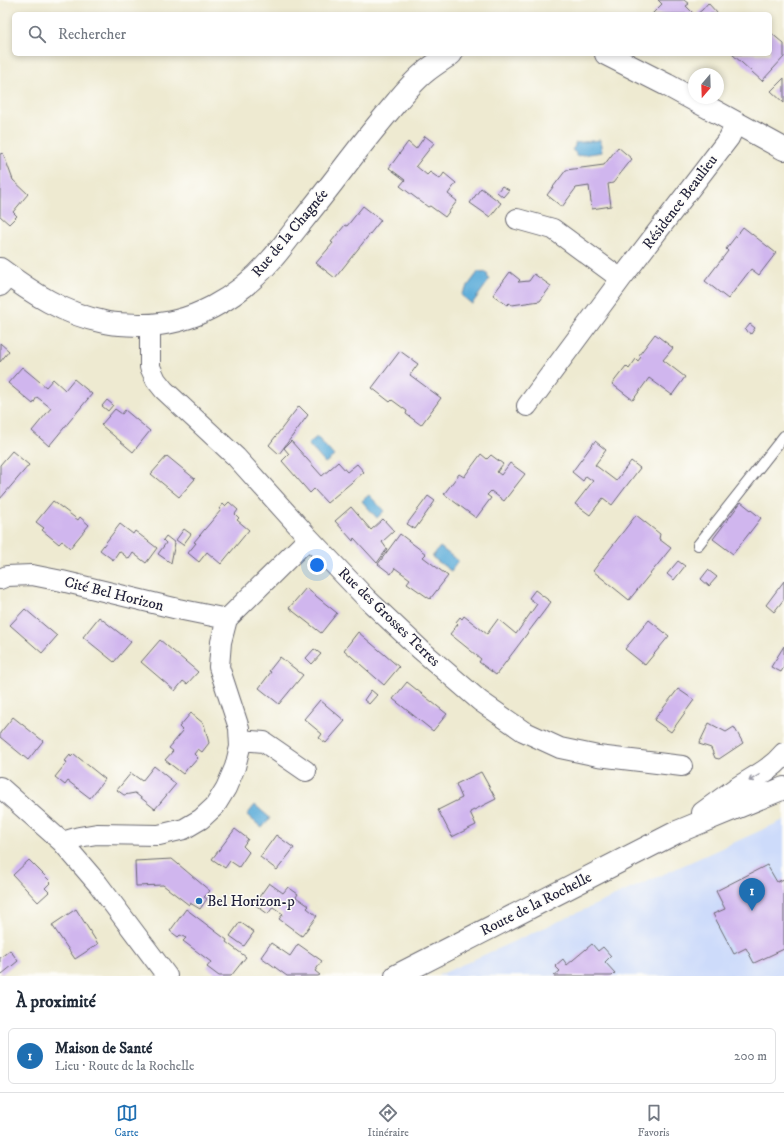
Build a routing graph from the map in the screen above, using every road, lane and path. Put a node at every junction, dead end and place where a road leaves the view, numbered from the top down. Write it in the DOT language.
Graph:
graph roads {
  1 [pos="448,56"];
  2 [pos="610,56"];
  3 [pos="736,123"];
  4 [pos="784,149"];
  5 [pos="517,219"];
  6 [pos="3,277"];
  7 [pos="621,279"];
  8 [pos="150,325"];
  9 [pos="527,406"];
  10 [pos="784,436"];
  11 [pos="309,538"];
  12 [pos="698,545"];
  13 [pos="0,578"];
  14 [pos="227,619"];
  15 [pos="240,740"];
  16 [pos="784,754"];
  17 [pos="682,766"];
  18 [pos="306,771"];
  19 [pos="0,787"];
  20 [pos="784,788"];
  21 [pos="677,832"];
  22 [pos="62,842"];
  23 [pos="167,976"];
  24 [pos="396,976"];
  1 -- 8 [label="street, Rue de la Chagnée"];
  2 -- 3 [label="street"];
  3 -- 4 [label="street"];
  3 -- 7 [label="street, Résidence Beaulieu"];
  5 -- 7 [label="street"];
  6 -- 8 [label="street, Rue de la Chagnée"];
  7 -- 9 [label="street, Résidence Beaulieu"];
  8 -- 11 [label="street, Rue des Grosses Terres"];
  10 -- 12 [label="lane"];
  11 -- 14 [label="street"];
  11 -- 17 [label="street, Rue des Grosses Terres"];
  13 -- 14 [label="street, Cité Bel Horizon"];
  14 -- 15 [label="street"];
  15 -- 18 [label="street"];
  15 -- 22 [label="street"];
  16 -- 21 [label="street, Route de la Rochelle, one-way"];
  19 -- 22 [label="street"];
  20 -- 21 [label="street, Route de la Rochelle"];
  21 -- 24 [label="street, Route de la Rochelle"];
  22 -- 23 [label="street"];
}
